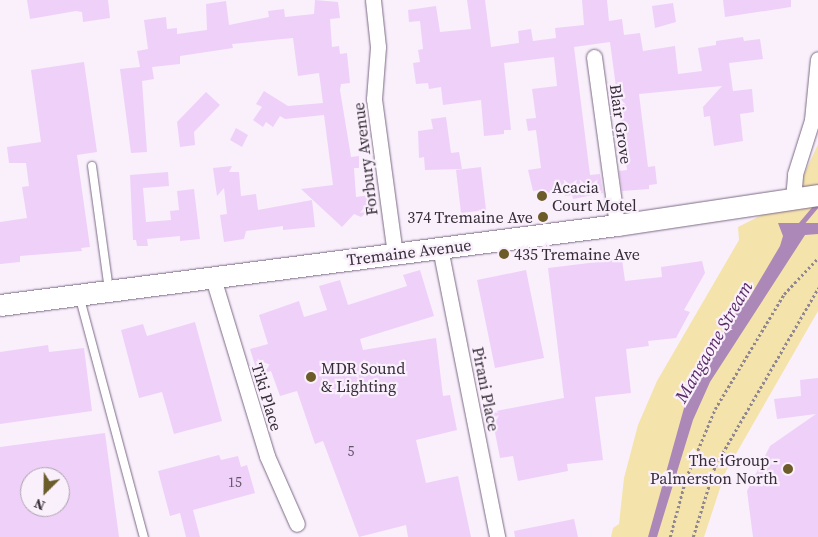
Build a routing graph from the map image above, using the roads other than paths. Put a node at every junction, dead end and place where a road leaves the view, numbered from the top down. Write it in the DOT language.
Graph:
graph roads {
  1 [pos="373,0"];
  2 [pos="594,57"];
  3 [pos="818,58"];
  4 [pos="92,166"];
  5 [pos="818,195"];
  6 [pos="793,199"];
  7 [pos="617,225"];
  8 [pos="440,248"];
  9 [pos="395,254"];
  10 [pos="213,278"];
  11 [pos="109,291"];
  12 [pos="79,295"];
  13 [pos="0,305"];
  14 [pos="297,524"];
  15 [pos="144,537"];
  16 [pos="497,537"];
  1 -- 9 [label="street, Forbury Avenue"];
  2 -- 7 [label="street, Blair Grove"];
  3 -- 6 [label="street"];
  4 -- 11 [label="lane"];
  5 -- 6 [label="main road, Tremaine Avenue"];
  6 -- 7 [label="main road, Tremaine Avenue"];
  7 -- 8 [label="main road, Tremaine Avenue"];
  8 -- 9 [label="main road, Tremaine Avenue"];
  8 -- 16 [label="street, Pirani Place"];
  9 -- 10 [label="main road, Tremaine Avenue"];
  10 -- 11 [label="main road, Tremaine Avenue"];
  10 -- 14 [label="street, Tiki Place"];
  11 -- 12 [label="main road, Tremaine Avenue"];
  12 -- 13 [label="main road, Tremaine Avenue"];
  12 -- 15 [label="lane"];
}
